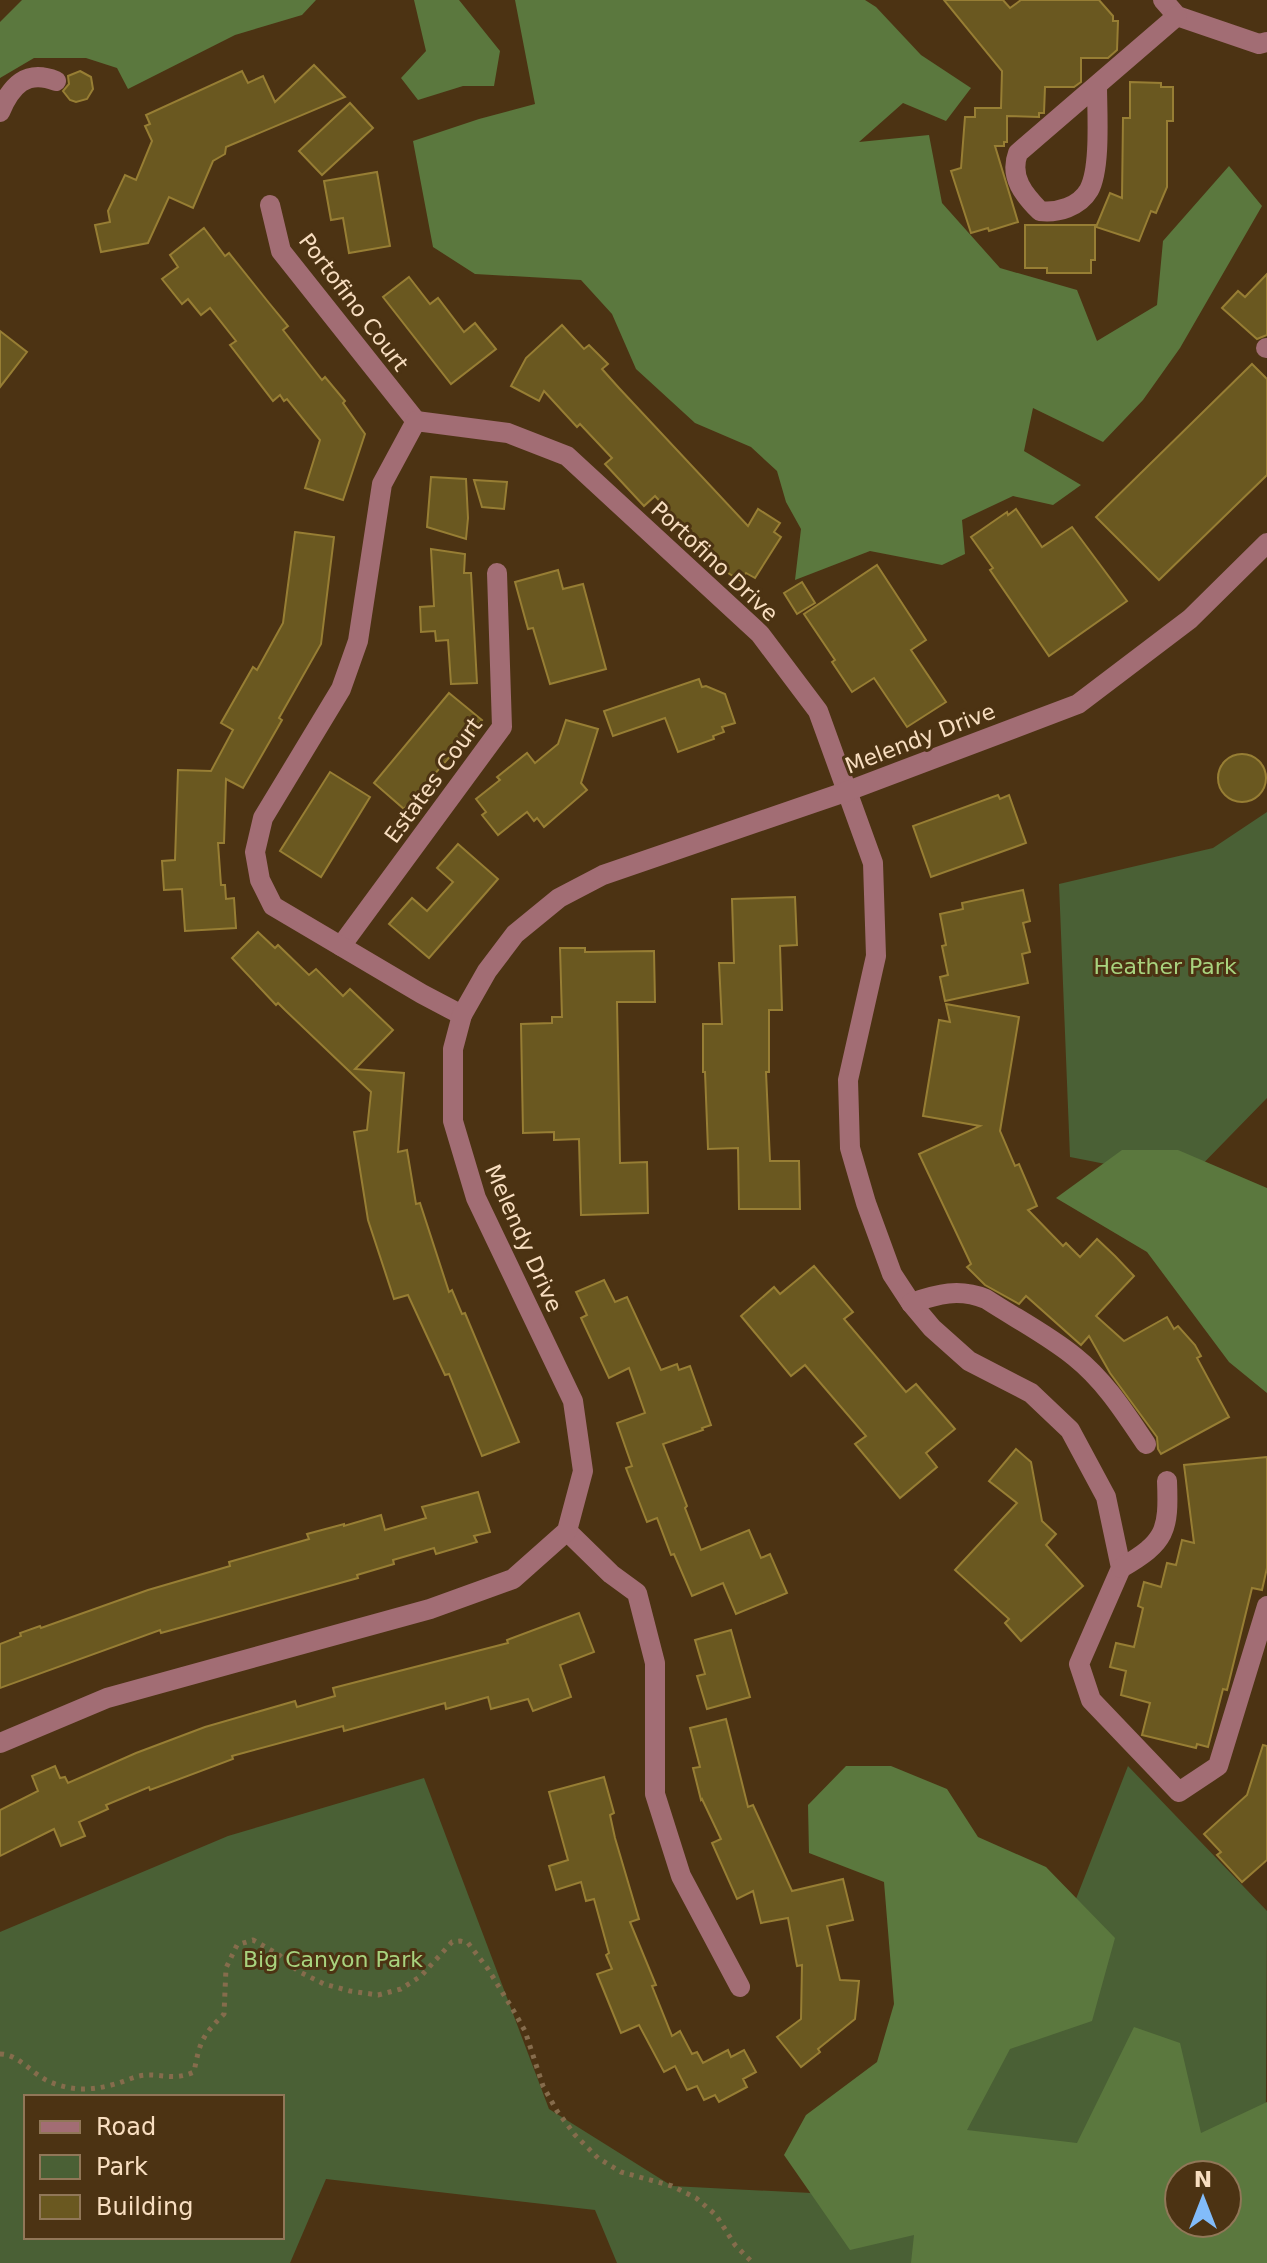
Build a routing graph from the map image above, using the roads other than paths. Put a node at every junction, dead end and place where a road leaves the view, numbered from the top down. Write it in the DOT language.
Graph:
graph roads {
  1 [pos="1163,0"];
  2 [pos="1177,16"];
  3 [pos="1267,42"];
  4 [pos="56,81"];
  5 [pos="1097,85"];
  6 [pos="0,112"];
  7 [pos="270,205"];
  8 [pos="416,421"];
  9 [pos="1267,543"];
  10 [pos="497,573"];
  11 [pos="848,791"];
  12 [pos="341,946"];
  13 [pos="462,1015"];
  14 [pos="911,1303"];
  15 [pos="1146,1444"];
  16 [pos="1167,1481"];
  17 [pos="567,1531"];
  18 [pos="1121,1568"];
  19 [pos="1267,1606"];
  20 [pos="0,1743"];
  21 [pos="740,1987"];
  1 -- 2 [label="street"];
  2 -- 3 [label="street"];
  2 -- 5 [label="street"];
  4 -- 6 [label="street"];
  5 -- 5 [label="street"];
  7 -- 8 [label="street, Portofino Court"];
  8 -- 11 [label="street, Portofino Drive"];
  8 -- 12 [label="street"];
  9 -- 11 [label="street, Melendy Drive"];
  10 -- 12 [label="street, Estates Court"];
  11 -- 13 [label="street, Melendy Drive"];
  11 -- 14 [label="street, Portofino Drive"];
  12 -- 13 [label="street"];
  13 -- 17 [label="street, Melendy Drive"];
  14 -- 15 [label="street"];
  14 -- 18 [label="street, Portofino Drive"];
  16 -- 18 [label="street"];
  17 -- 20 [label="street"];
  17 -- 21 [label="street"];
  18 -- 19 [label="street"];
}
